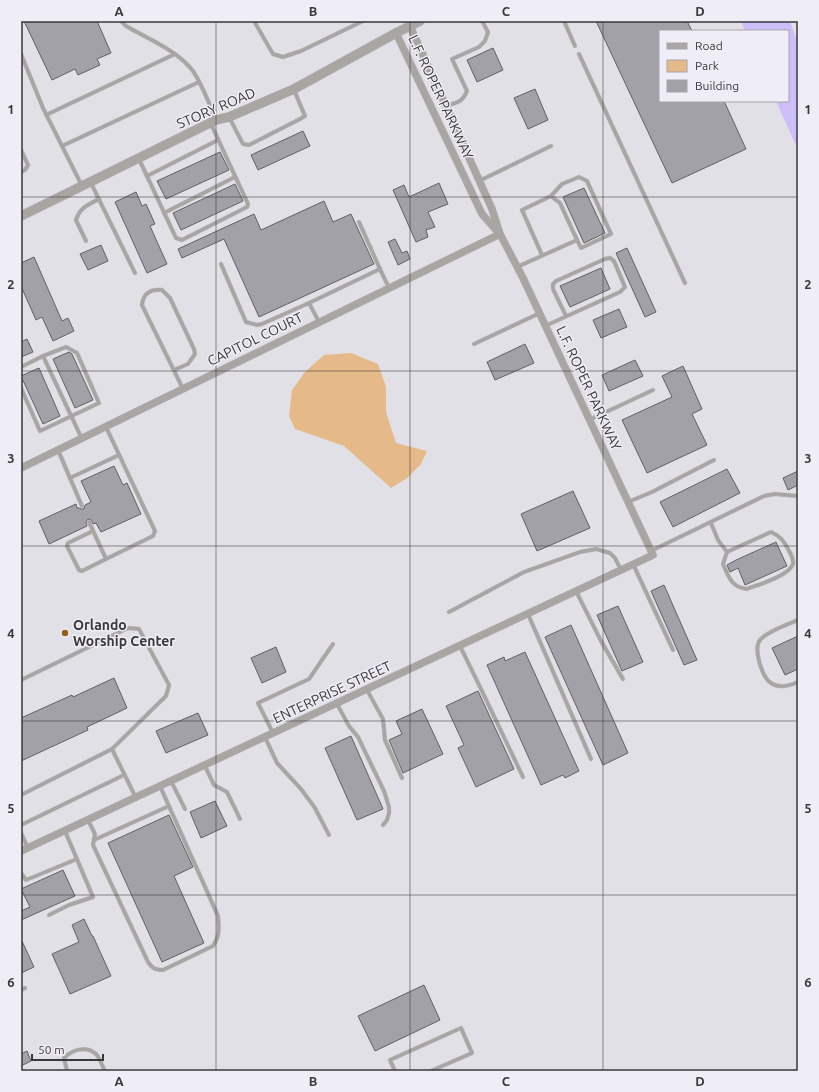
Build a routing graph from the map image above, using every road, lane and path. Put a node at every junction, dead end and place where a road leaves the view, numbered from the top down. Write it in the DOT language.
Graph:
graph roads {
  1 [pos="121,21"];
  2 [pos="254,21"];
  3 [pos="363,21"];
  4 [pos="420,21"];
  5 [pos="482,21"];
  6 [pos="564,21"];
  7 [pos="410,26"];
  8 [pos="396,33"];
  9 [pos="575,46"];
  10 [pos="21,54"];
  11 [pos="175,54"];
  12 [pos="579,54"];
  13 [pos="199,82"];
  14 [pos="294,89"];
  15 [pos="446,106"];
  16 [pos="46,115"];
  17 [pos="229,118"];
  18 [pos="213,122"];
  19 [pos="218,140"];
  20 [pos="62,146"];
  21 [pos="551,146"];
  22 [pos="21,150"];
  23 [pos="23,158"];
  24 [pos="139,158"];
  25 [pos="21,172"];
  26 [pos="147,176"];
  27 [pos="235,177"];
  28 [pos="479,181"];
  29 [pos="91,182"];
  30 [pos="82,186"];
  31 [pos="551,196"];
  32 [pos="99,199"];
  33 [pos="164,212"];
  34 [pos="21,216"];
  35 [pos="359,222"];
  36 [pos="500,234"];
  37 [pos="577,240"];
  38 [pos="86,241"];
  39 [pos="542,255"];
  40 [pos="221,264"];
  41 [pos="517,267"];
  42 [pos="380,269"];
  43 [pos="135,273"];
  44 [pos="685,283"];
  45 [pos="389,288"];
  46 [pos="309,303"];
  47 [pos="540,313"];
  48 [pos="566,316"];
  49 [pos="319,322"];
  50 [pos="545,326"];
  51 [pos="474,344"];
  52 [pos="43,356"];
  53 [pos="21,367"];
  54 [pos="174,370"];
  55 [pos="21,388"];
  56 [pos="183,389"];
  57 [pos="653,390"];
  58 [pos="72,416"];
  59 [pos="589,420"];
  60 [pos="106,427"];
  61 [pos="82,438"];
  62 [pos="58,450"];
  63 [pos="119,455"];
  64 [pos="714,460"];
  65 [pos="21,468"];
  66 [pos="70,478"];
  67 [pos="798,496"];
  68 [pos="628,502"];
  69 [pos="82,506"];
  70 [pos="89,522"];
  71 [pos="710,523"];
  72 [pos="93,531"];
  73 [pos="727,552"];
  74 [pos="652,553"];
  75 [pos="106,559"];
  76 [pos="633,564"];
  77 [pos="621,570"];
  78 [pos="576,591"];
  79 [pos="449,612"];
  80 [pos="528,614"];
  81 [pos="798,620"];
  82 [pos="333,644"];
  83 [pos="460,646"];
  84 [pos="673,650"];
  85 [pos="21,680"];
  86 [pos="623,680"];
  87 [pos="798,682"];
  88 [pos="367,690"];
  89 [pos="337,704"];
  90 [pos="273,734"];
  91 [pos="265,737"];
  92 [pos="112,749"];
  93 [pos="591,758"];
  94 [pos="205,766"];
  95 [pos="124,775"];
  96 [pos="523,777"];
  97 [pos="402,778"];
  98 [pos="171,781"];
  99 [pos="160,786"];
  100 [pos="21,795"];
  101 [pos="136,798"];
  102 [pos="169,806"];
  103 [pos="185,809"];
  104 [pos="240,819"];
  105 [pos="88,820"];
  106 [pos="21,825"];
  107 [pos="383,825"];
  108 [pos="65,831"];
  109 [pos="21,833"];
  110 [pos="329,835"];
  111 [pos="94,840"];
  112 [pos="28,848"];
  113 [pos="21,851"];
  114 [pos="77,859"];
  115 [pos="21,873"];
  116 [pos="49,915"];
  117 [pos="25,988"];
  118 [pos="21,990"];
  119 [pos="67,1071"];
  120 [pos="105,1071"];
  121 [pos="395,1071"];
  122 [pos="431,1071"];
  1 -- 11 [label="lane"];
  2 -- 3 [label="lane"];
  4 -- 7 [label="street, STORY ROAD"];
  5 -- 15 [label="lane"];
  6 -- 9 [label="lane"];
  7 -- 8 [label="street, STORY ROAD"];
  7 -- 15 [label="street, L.F. ROPER PARKWAY"];
  8 -- 14 [label="street, STORY ROAD"];
  8 -- 36 [label="street, L.F. ROPER PARKWAY"];
  10 -- 16 [label="lane"];
  11 -- 13 [label="lane"];
  11 -- 16 [label="lane"];
  12 -- 44 [label="lane"];
  13 -- 18 [label="lane"];
  13 -- 20 [label="lane"];
  14 -- 17 [label="street, STORY ROAD"];
  14 -- 17 [label="lane"];
  15 -- 28 [label="street, L.F. ROPER PARKWAY"];
  16 -- 20 [label="lane"];
  17 -- 18 [label="street, STORY ROAD"];
  18 -- 19 [label="lane"];
  18 -- 24 [label="street, STORY ROAD"];
  19 -- 26 [label="lane"];
  19 -- 27 [label="lane"];
  20 -- 30 [label="lane"];
  21 -- 28 [label="lane"];
  22 -- 23 [label="lane"];
  23 -- 25 [label="lane"];
  24 -- 26 [label="lane"];
  24 -- 29 [label="street, STORY ROAD"];
  26 -- 33 [label="lane"];
  27 -- 33 [label="lane"];
  27 -- 33 [label="lane"];
  28 -- 36 [label="street, L.F. ROPER PARKWAY"];
  29 -- 30 [label="street, STORY ROAD"];
  29 -- 32 [label="lane"];
  30 -- 34 [label="street, STORY ROAD"];
  31 -- 37 [label="lane"];
  31 -- 37 [label="lane"];
  31 -- 39 [label="lane"];
  32 -- 38 [label="lane"];
  32 -- 43 [label="lane"];
  35 -- 42 [label="lane"];
  36 -- 41 [label="street, L.F. ROPER PARKWAY"];
  36 -- 45 [label="street, CAPITOL COURT"];
  37 -- 39 [label="lane"];
  39 -- 41 [label="lane"];
  40 -- 46 [label="lane"];
  41 -- 47 [label="street, L.F. ROPER PARKWAY"];
  42 -- 45 [label="lane"];
  42 -- 46 [label="lane"];
  45 -- 49 [label="street, CAPITOL COURT"];
  46 -- 49 [label="lane"];
  47 -- 50 [label="street, L.F. ROPER PARKWAY"];
  47 -- 51 [label="lane"];
  48 -- 48 [label="lane"];
  48 -- 50 [label="lane"];
  49 -- 56 [label="street, CAPITOL COURT"];
  50 -- 59 [label="street, L.F. ROPER PARKWAY"];
  52 -- 53 [label="lane"];
  52 -- 58 [label="lane"];
  52 -- 58 [label="lane"];
  54 -- 54 [label="lane"];
  54 -- 56 [label="lane"];
  55 -- 58 [label="lane"];
  56 -- 60 [label="street, CAPITOL COURT"];
  57 -- 59 [label="lane"];
  58 -- 61 [label="lane"];
  59 -- 68 [label="street, L.F. ROPER PARKWAY"];
  60 -- 61 [label="street, CAPITOL COURT"];
  60 -- 63 [label="lane"];
  61 -- 62 [label="street, CAPITOL COURT"];
  62 -- 65 [label="street, CAPITOL COURT"];
  62 -- 66 [label="lane"];
  63 -- 66 [label="lane"];
  63 -- 75 [label="lane"];
  64 -- 68 [label="lane"];
  66 -- 69 [label="lane"];
  67 -- 71 [label="lane"];
  68 -- 74 [label="street, L.F. ROPER PARKWAY"];
  70 -- 72 [label="lane"];
  71 -- 73 [label="lane"];
  71 -- 74 [label="lane"];
  72 -- 75 [label="lane"];
  72 -- 75 [label="lane"];
  73 -- 73 [label="lane"];
  74 -- 76 [label="street, ENTERPRISE STREET"];
  76 -- 77 [label="street, ENTERPRISE STREET"];
  76 -- 84 [label="lane"];
  77 -- 78 [label="street, ENTERPRISE STREET"];
  77 -- 79 [label="lane"];
  78 -- 80 [label="street, ENTERPRISE STREET"];
  78 -- 86 [label="lane"];
  80 -- 83 [label="street, ENTERPRISE STREET"];
  80 -- 93 [label="lane"];
  81 -- 87 [label="lane"];
  82 -- 90 [label="lane"];
  83 -- 88 [label="street, ENTERPRISE STREET"];
  83 -- 96 [label="lane"];
  85 -- 92 [label="lane"];
  88 -- 89 [label="street, ENTERPRISE STREET"];
  88 -- 97 [label="lane"];
  89 -- 90 [label="street, ENTERPRISE STREET"];
  89 -- 107 [label="lane"];
  90 -- 91 [label="street, ENTERPRISE STREET"];
  91 -- 94 [label="street, ENTERPRISE STREET"];
  91 -- 110 [label="lane"];
  92 -- 95 [label="lane"];
  92 -- 100 [label="lane"];
  94 -- 98 [label="street, ENTERPRISE STREET"];
  94 -- 104 [label="lane"];
  95 -- 101 [label="lane"];
  95 -- 106 [label="lane"];
  98 -- 99 [label="street, ENTERPRISE STREET"];
  98 -- 103 [label="lane"];
  99 -- 101 [label="street, ENTERPRISE STREET"];
  99 -- 102 [label="lane"];
  101 -- 105 [label="street, ENTERPRISE STREET"];
  102 -- 111 [label="lane"];
  102 -- 111 [label="lane"];
  105 -- 108 [label="street, ENTERPRISE STREET"];
  105 -- 111 [label="lane"];
  108 -- 112 [label="street, ENTERPRISE STREET"];
  108 -- 114 [label="lane"];
  109 -- 112 [label="lane"];
  112 -- 113 [label="street, ENTERPRISE STREET"];
  114 -- 115 [label="lane"];
  114 -- 116 [label="lane"];
  117 -- 118 [label="lane"];
  119 -- 120 [label="lane"];
  121 -- 122 [label="lane"];
}
